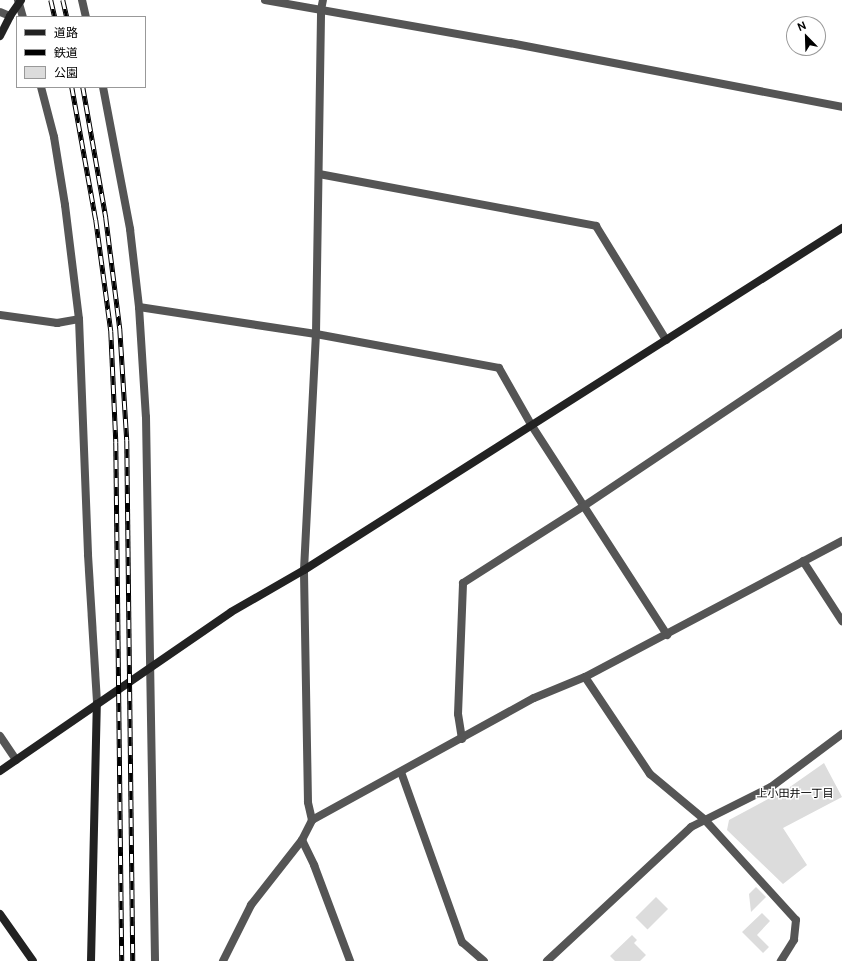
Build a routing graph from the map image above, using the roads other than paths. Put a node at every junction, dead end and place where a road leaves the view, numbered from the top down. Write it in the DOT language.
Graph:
graph roads {
  1 [pos="82,0"];
  2 [pos="265,0"];
  3 [pos="323,0"];
  4 [pos="20,1"];
  5 [pos="321,10"];
  6 [pos="0,12"];
  7 [pos="10,16"];
  8 [pos="23,16"];
  9 [pos="86,16"];
  10 [pos="0,36"];
  11 [pos="41,88"];
  12 [pos="103,88"];
  13 [pos="842,107"];
  14 [pos="319,174"];
  15 [pos="842,228"];
  16 [pos="139,306"];
  17 [pos="0,316"];
  18 [pos="79,319"];
  19 [pos="842,333"];
  20 [pos="316,334"];
  21 [pos="666,340"];
  22 [pos="532,426"];
  23 [pos="584,506"];
  24 [pos="842,541"];
  25 [pos="803,561"];
  26 [pos="304,570"];
  27 [pos="842,621"];
  28 [pos="667,634"];
  29 [pos="151,665"];
  30 [pos="585,677"];
  31 [pos="97,704"];
  32 [pos="842,734"];
  33 [pos="0,736"];
  34 [pos="462,739"];
  35 [pos="16,760"];
  36 [pos="0,771"];
  37 [pos="401,772"];
  38 [pos="312,820"];
  39 [pos="705,820"];
  40 [pos="302,840"];
  41 [pos="0,914"];
  42 [pos="33,961"];
  43 [pos="91,961"];
  44 [pos="154,961"];
  45 [pos="223,961"];
  46 [pos="350,961"];
  47 [pos="484,961"];
  48 [pos="547,961"];
  49 [pos="781,961"];
  1 -- 9 [label="street"];
  2 -- 5 [label="street"];
  3 -- 5 [label="street"];
  4 -- 7 [label="street"];
  4 -- 8 [label="street"];
  5 -- 13 [label="street"];
  5 -- 14 [label="street"];
  6 -- 7 [label="street"];
  7 -- 10 [label="street"];
  11 -- 18 [label="street"];
  12 -- 16 [label="street"];
  14 -- 20 [label="street"];
  14 -- 21 [label="street"];
  15 -- 21 [label="street"];
  16 -- 20 [label="street"];
  16 -- 29 [label="street"];
  17 -- 18 [label="street"];
  18 -- 31 [label="street"];
  19 -- 23 [label="street"];
  20 -- 22 [label="street"];
  20 -- 26 [label="street"];
  21 -- 22 [label="street"];
  22 -- 23 [label="street"];
  22 -- 26 [label="street"];
  23 -- 28 [label="street"];
  23 -- 34 [label="street"];
  24 -- 25 [label="street"];
  25 -- 27 [label="street"];
  25 -- 28 [label="street"];
  26 -- 29 [label="street"];
  26 -- 38 [label="street"];
  28 -- 30 [label="street"];
  29 -- 31 [label="street"];
  29 -- 44 [label="street"];
  30 -- 34 [label="street"];
  30 -- 39 [label="street"];
  31 -- 35 [label="street"];
  31 -- 43 [label="street"];
  32 -- 39 [label="street"];
  33 -- 35 [label="street"];
  34 -- 37 [label="street"];
  35 -- 36 [label="street"];
  37 -- 38 [label="street"];
  37 -- 47 [label="street"];
  38 -- 40 [label="street"];
  39 -- 48 [label="street"];
  39 -- 49 [label="street"];
  40 -- 45 [label="street"];
  40 -- 46 [label="street"];
  41 -- 42 [label="street"];
}
